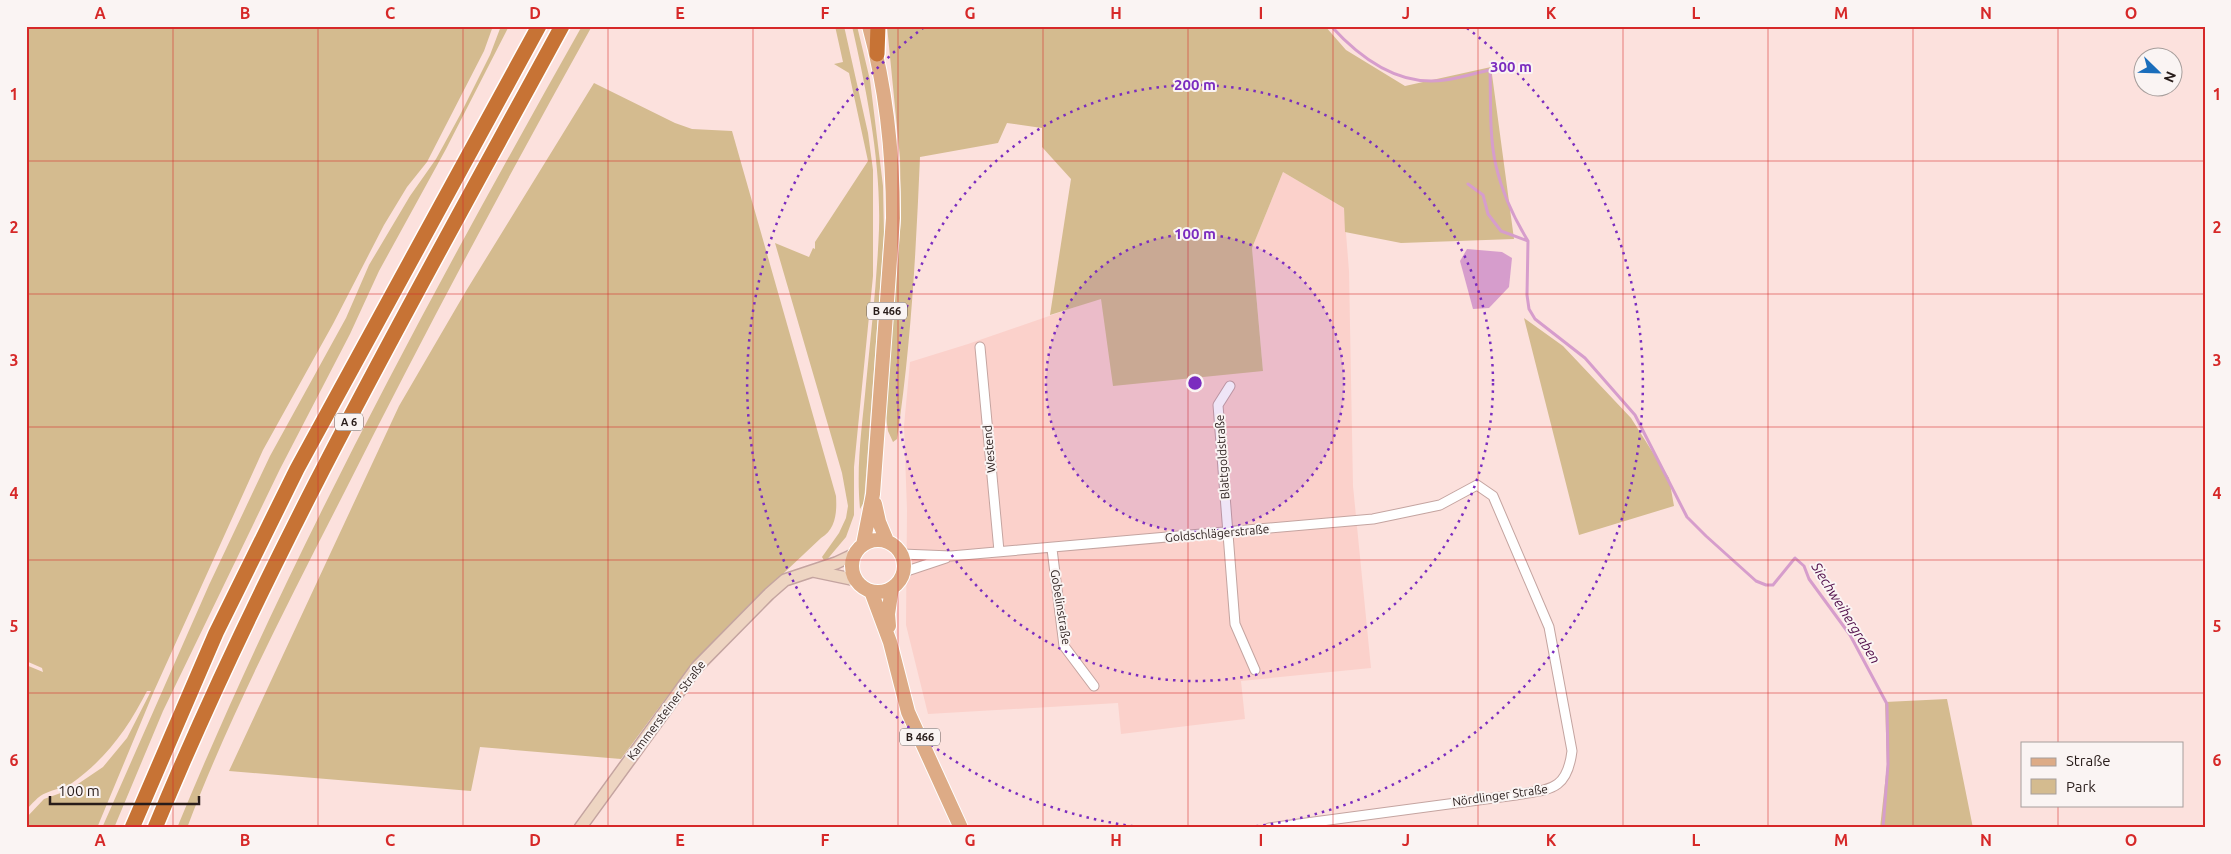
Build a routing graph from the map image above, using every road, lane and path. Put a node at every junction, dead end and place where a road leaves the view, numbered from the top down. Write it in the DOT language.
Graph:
graph roads {
  1 [pos="529,26"];
  2 [pos="539,26"];
  3 [pos="562,26"];
  4 [pos="869,26"];
  5 [pos="878,26"];
  6 [pos="877,54"];
  7 [pos="521,60"];
  8 [pos="980,347"];
  9 [pos="1230,386"];
  10 [pos="1476,485"];
  11 [pos="873,494"];
  12 [pos="1227,531"];
  13 [pos="887,541"];
  14 [pos="859,549"];
  15 [pos="1052,549"];
  16 [pos="999,551"];
  17 [pos="902,554"];
  18 [pos="951,556"];
  19 [pos="812,571"];
  20 [pos="904,572"];
  21 [pos="856,580"];
  22 [pos="892,588"];
  23 [pos="871,591"];
  24 [pos="890,642"];
  25 [pos="1255,670"];
  26 [pos="1094,686"];
  27 [pos="132,828"];
  28 [pos="155,828"];
  29 [pos="580,828"];
  30 [pos="961,828"];
  31 [pos="1269,828"];
  1 -- 7 [label="highway"];
  2 -- 7 [label="highway, A 6"];
  3 -- 28 [label="highway, A 6"];
  4 -- 6 [label="main road, B 466"];
  5 -- 6 [label="highway"];
  6 -- 11 [label="main road, B 466"];
  7 -- 27 [label="highway, A 6"];
  8 -- 16 [label="street, Westend"];
  9 -- 12 [label="street, Blattgoldstraße"];
  10 -- 12 [label="street, Goldschlägerstraße"];
  10 -- 31 [label="street, Nördlinger Straße"];
  11 -- 13 [label="main road, B 466"];
  11 -- 14 [label="main road, B 466"];
  12 -- 15 [label="street, Goldschlägerstraße"];
  12 -- 25 [label="street, Blattgoldstraße"];
  13 -- 14 [label="main road"];
  13 -- 17 [label="main road"];
  14 -- 19 [label="street, Kammersteiner Straße"];
  14 -- 21 [label="main road"];
  15 -- 16 [label="street, Goldschlägerstraße"];
  15 -- 26 [label="street, Gobelinstraße"];
  16 -- 18 [label="street, Goldschlägerstraße"];
  17 -- 18 [label="street, Goldschlägerstraße"];
  17 -- 20 [label="main road"];
  18 -- 20 [label="street, Goldschlägerstraße"];
  19 -- 21 [label="street, Kammersteiner Straße"];
  19 -- 29 [label="street, Kammersteiner Straße"];
  20 -- 22 [label="main road"];
  21 -- 23 [label="main road"];
  22 -- 23 [label="main road"];
  22 -- 24 [label="main road, B 466"];
  23 -- 24 [label="main road, B 466"];
  24 -- 30 [label="main road, B 466"];
}
